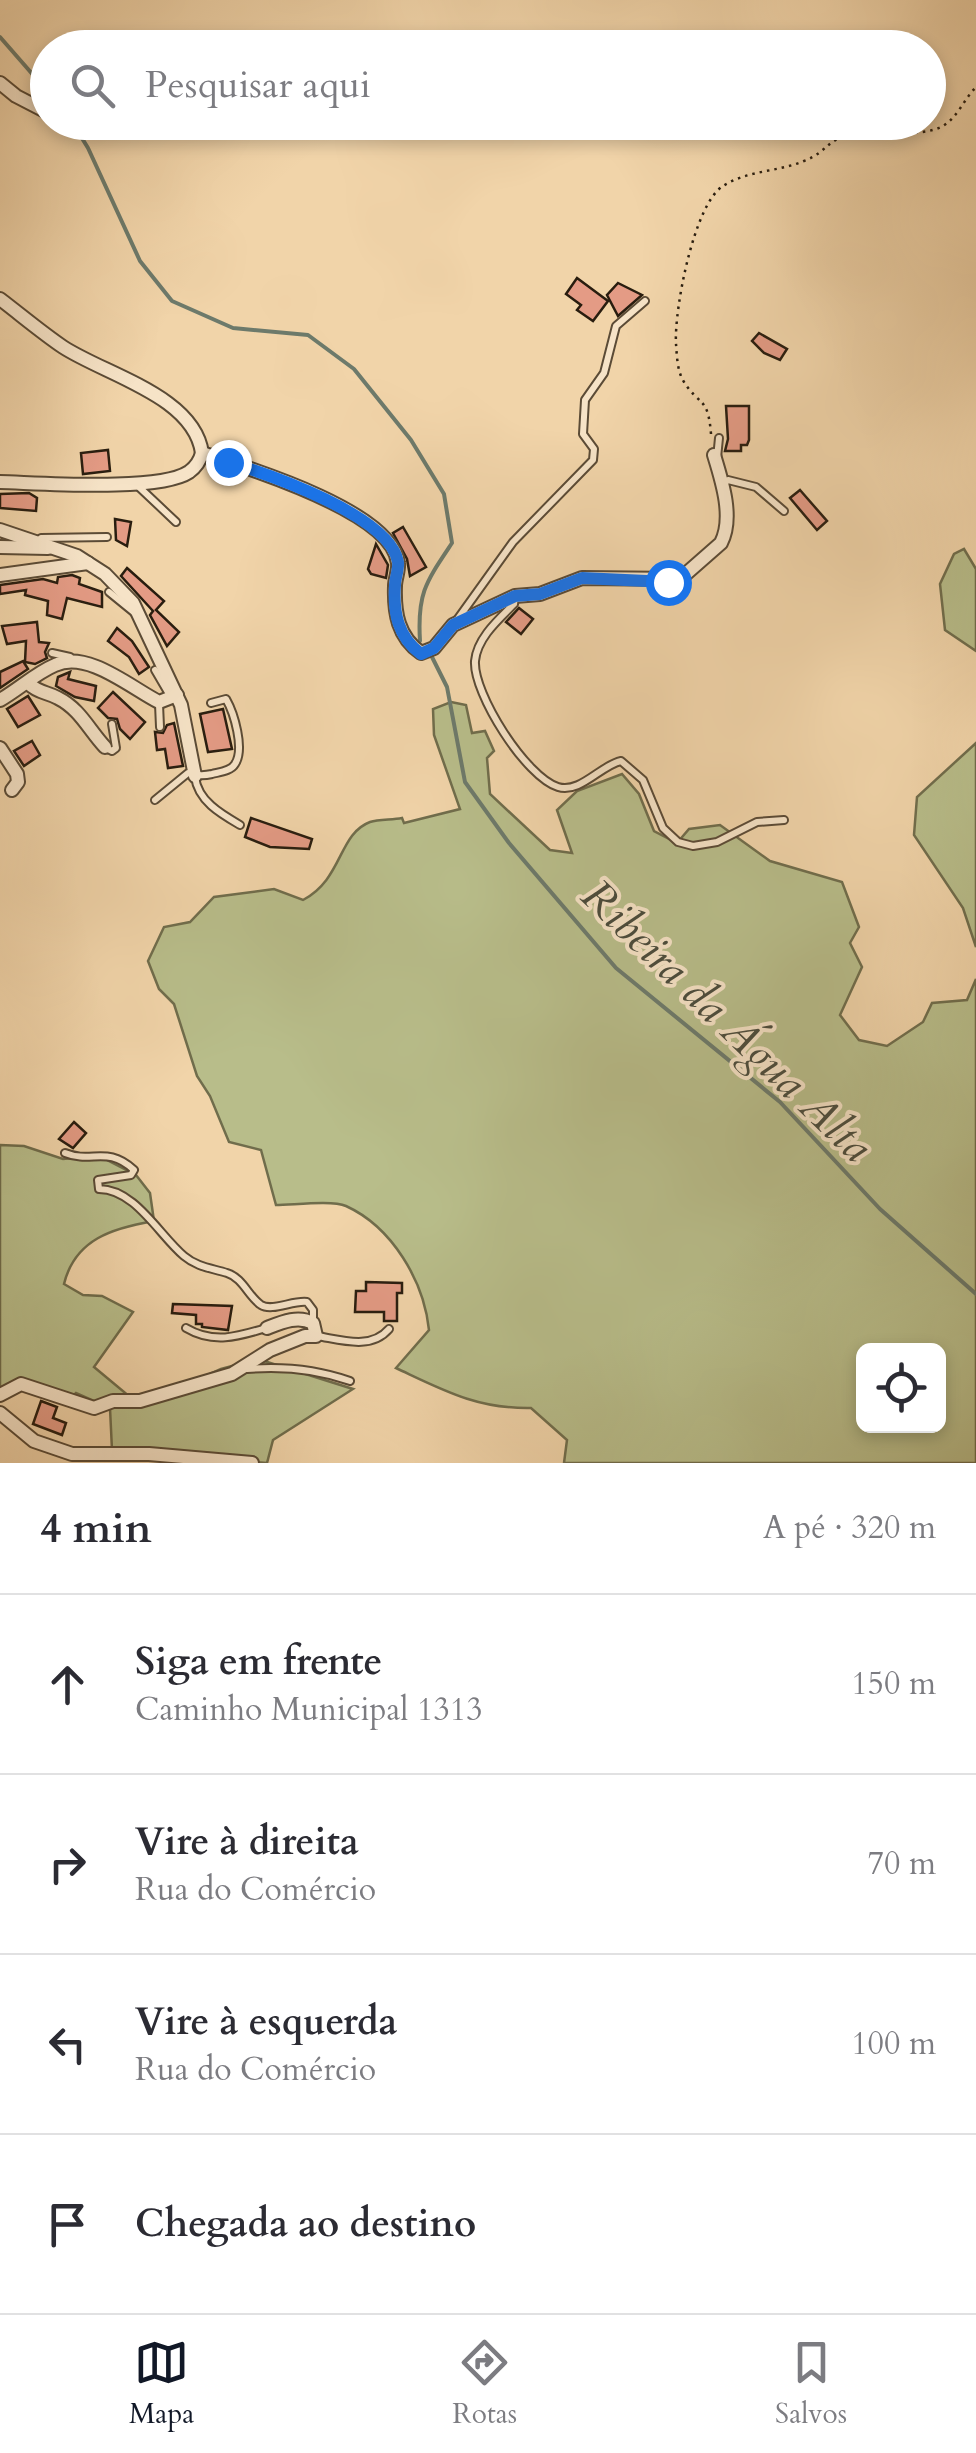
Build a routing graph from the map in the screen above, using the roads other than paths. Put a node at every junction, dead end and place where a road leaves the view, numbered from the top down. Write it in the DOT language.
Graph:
graph roads {
  1 [pos="0,83"];
  2 [pos="30,103"];
  3 [pos="0,299"];
  4 [pos="645,301"];
  5 [pos="719,438"];
  6 [pos="202,453"];
  7 [pos="715,460"];
  8 [pos="0,482"];
  9 [pos="134,482"];
  10 [pos="721,485"];
  11 [pos="784,511"];
  12 [pos="176,522"];
  13 [pos="0,530"];
  14 [pos="108,537"];
  15 [pos="44,544"];
  16 [pos="0,546"];
  17 [pos="88,563"];
  18 [pos="0,575"];
  19 [pos="109,592"];
  20 [pos="515,596"];
  21 [pos="137,614"];
  22 [pos="453,625"];
  23 [pos="52,653"];
  24 [pos="80,662"];
  25 [pos="155,670"];
  26 [pos="28,683"];
  27 [pos="168,699"];
  28 [pos="0,700"];
  29 [pos="211,703"];
  30 [pos="112,724"];
  31 [pos="160,727"];
  32 [pos="105,747"];
  33 [pos="0,748"];
  34 [pos="195,776"];
  35 [pos="12,790"];
  36 [pos="155,800"];
  37 [pos="784,820"];
  38 [pos="240,825"];
  39 [pos="66,1153"];
  40 [pos="186,1328"];
  41 [pos="267,1328"];
  42 [pos="390,1329"];
  43 [pos="314,1330"];
  44 [pos="241,1369"];
  45 [pos="350,1382"];
  46 [pos="0,1395"];
  47 [pos="0,1413"];
  48 [pos="252,1463"];
  1 -- 2 [label="street"];
  3 -- 6 [label="street"];
  4 -- 22 [label="lane"];
  5 -- 7 [label="lane"];
  6 -- 9 [label="street"];
  6 -- 22 [label="street"];
  7 -- 10 [label="street"];
  8 -- 9 [label="street"];
  9 -- 12 [label="lane"];
  10 -- 11 [label="lane"];
  10 -- 20 [label="street"];
  13 -- 15 [label="street"];
  14 -- 15 [label="lane"];
  15 -- 16 [label="street"];
  15 -- 17 [label="street"];
  17 -- 18 [label="street"];
  17 -- 21 [label="street"];
  19 -- 21 [label="lane"];
  20 -- 22 [label="street"];
  20 -- 37 [label="lane"];
  21 -- 27 [label="street"];
  23 -- 24 [label="lane"];
  24 -- 26 [label="street"];
  24 -- 27 [label="street"];
  25 -- 27 [label="lane"];
  26 -- 28 [label="street"];
  26 -- 32 [label="street"];
  27 -- 31 [label="lane"];
  27 -- 34 [label="street"];
  29 -- 34 [label="lane"];
  30 -- 32 [label="lane"];
  33 -- 35 [label="street"];
  34 -- 36 [label="lane"];
  34 -- 38 [label="lane"];
  39 -- 43 [label="lane"];
  40 -- 41 [label="lane"];
  41 -- 43 [label="street"];
  42 -- 43 [label="lane"];
  43 -- 44 [label="street"];
  44 -- 45 [label="lane"];
  44 -- 46 [label="street"];
  47 -- 48 [label="street"];
}
